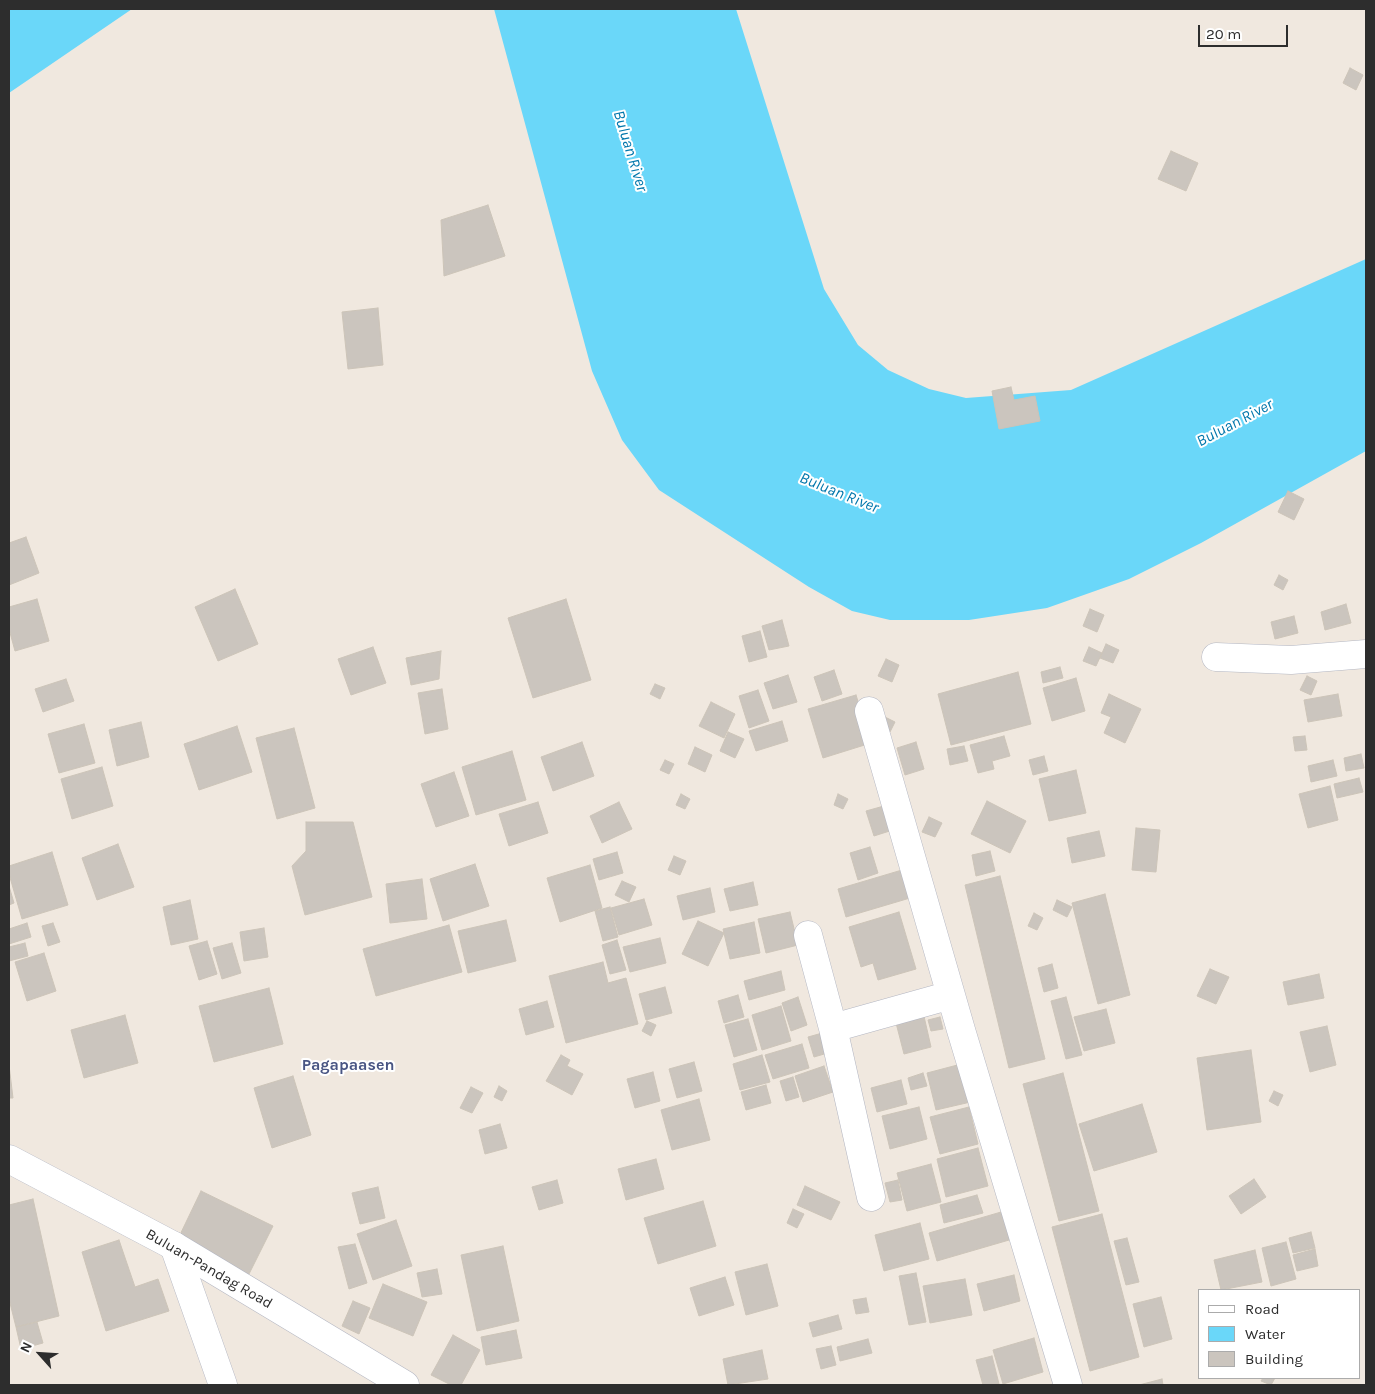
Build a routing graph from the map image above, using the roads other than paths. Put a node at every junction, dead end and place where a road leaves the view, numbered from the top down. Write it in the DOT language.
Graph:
graph roads {
  1 [pos="1366,654"];
  2 [pos="1216,657"];
  3 [pos="868,711"];
  4 [pos="808,935"];
  5 [pos="951,995"];
  6 [pos="833,1028"];
  7 [pos="9,1159"];
  8 [pos="871,1197"];
  9 [pos="174,1246"];
  10 [pos="224,1385"];
  11 [pos="405,1385"];
  12 [pos="1068,1385"];
  1 -- 2 [label="street"];
  3 -- 5 [label="street"];
  4 -- 6 [label="street"];
  5 -- 6 [label="street"];
  5 -- 12 [label="street"];
  6 -- 8 [label="street"];
  7 -- 9 [label="street, Buluan-Pandag Road"];
  9 -- 10 [label="street"];
  9 -- 11 [label="street, Buluan-Pandag Road"];
}
